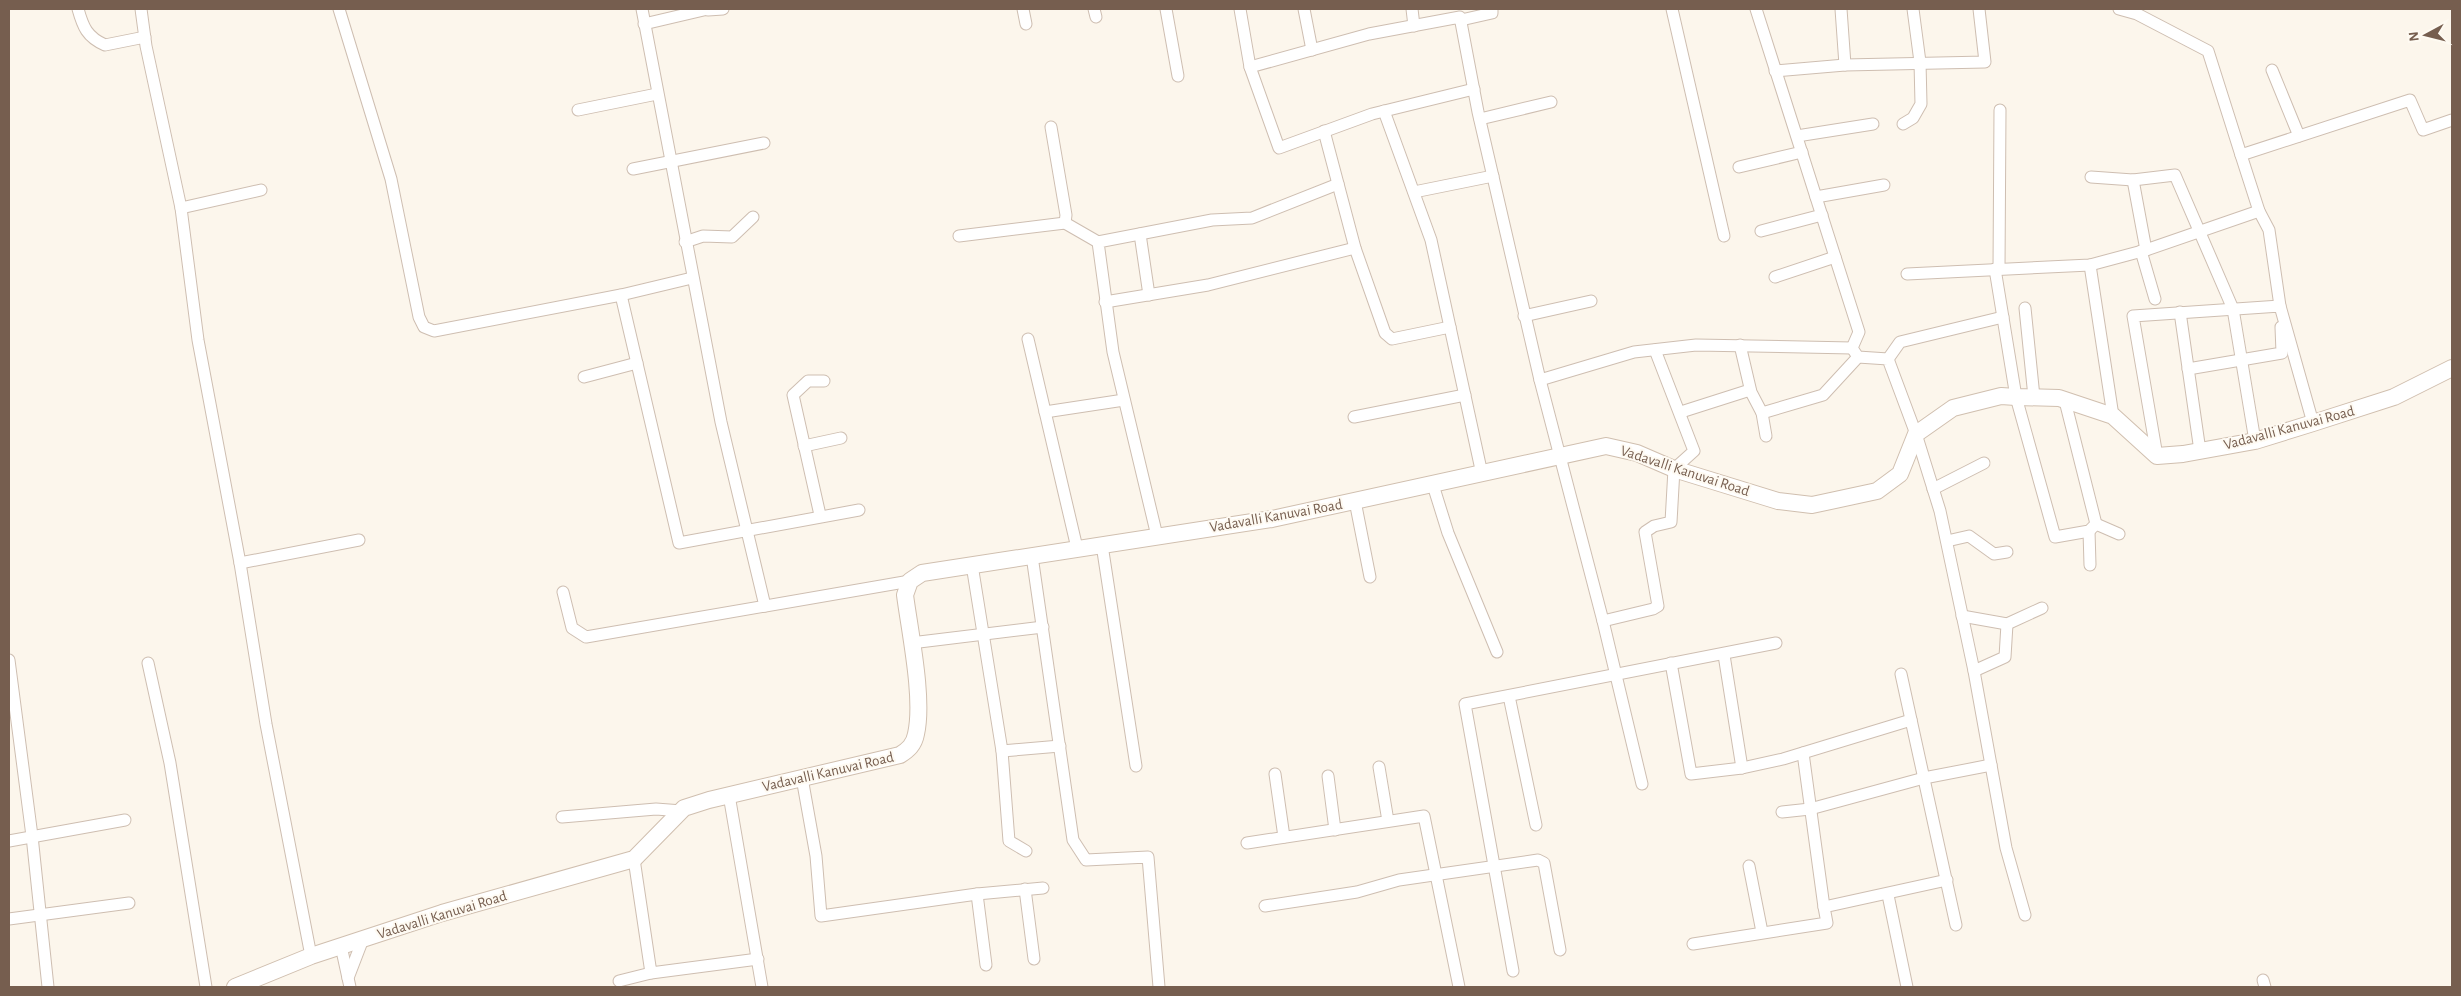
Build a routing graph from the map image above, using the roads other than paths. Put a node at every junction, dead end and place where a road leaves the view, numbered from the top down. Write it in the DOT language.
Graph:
graph roads {
  1 [pos="78,9"];
  2 [pos="141,9"];
  3 [pos="339,9"];
  4 [pos="642,9"];
  5 [pos="724,9"];
  6 [pos="1024,9"];
  7 [pos="1166,9"];
  8 [pos="1240,9"];
  9 [pos="1304,9"];
  10 [pos="1412,9"];
  11 [pos="1492,9"];
  12 [pos="1672,9"];
  13 [pos="1756,9"];
  14 [pos="1841,9"];
  15 [pos="1913,9"];
  16 [pos="1979,9"];
  17 [pos="2119,9"];
  18 [pos="708,10"];
  19 [pos="2145,14"];
  20 [pos="1461,20"];
  21 [pos="644,24"];
  22 [pos="1026,24"];
  23 [pos="1414,26"];
  24 [pos="145,37"];
  25 [pos="1312,50"];
  26 [pos="1920,62"];
  27 [pos="1845,65"];
  28 [pos="1250,67"];
  29 [pos="2272,70"];
  30 [pos="1775,71"];
  31 [pos="1178,76"];
  32 [pos="1474,89"];
  33 [pos="658,94"];
  34 [pos="1552,102"];
  35 [pos="578,110"];
  36 [pos="2000,110"];
  37 [pos="1384,111"];
  38 [pos="1480,119"];
  39 [pos="2452,120"];
  40 [pos="1873,124"];
  41 [pos="1903,124"];
  42 [pos="1052,127"];
  43 [pos="1324,131"];
  44 [pos="1797,136"];
  45 [pos="2299,136"];
  46 [pos="764,143"];
  47 [pos="1802,152"];
  48 [pos="2241,155"];
  49 [pos="670,161"];
  50 [pos="1739,167"];
  51 [pos="632,169"];
  52 [pos="1493,176"];
  53 [pos="2091,176"];
  54 [pos="2133,180"];
  55 [pos="1338,184"];
  56 [pos="1884,185"];
  57 [pos="261,190"];
  58 [pos="1414,192"];
  59 [pos="1816,197"];
  60 [pos="181,208"];
  61 [pos="2259,211"];
  62 [pos="753,216"];
  63 [pos="1822,216"];
  64 [pos="1065,223"];
  65 [pos="1761,231"];
  66 [pos="2198,232"];
  67 [pos="1140,234"];
  68 [pos="959,236"];
  69 [pos="1724,236"];
  70 [pos="685,242"];
  71 [pos="1098,242"];
  72 [pos="1355,248"];
  73 [pos="2143,250"];
  74 [pos="1835,257"];
  75 [pos="2090,265"];
  76 [pos="1997,269"];
  77 [pos="1907,274"];
  78 [pos="1774,277"];
  79 [pos="692,278"];
  80 [pos="621,295"];
  81 [pos="1148,295"];
  82 [pos="2155,299"];
  83 [pos="1105,302"];
  84 [pos="1591,302"];
  85 [pos="2280,306"];
  86 [pos="2025,308"];
  87 [pos="2233,309"];
  88 [pos="2180,312"];
  89 [pos="1524,316"];
  90 [pos="2003,317"];
  91 [pos="1450,327"];
  92 [pos="2281,327"];
  93 [pos="1028,339"];
  94 [pos="1740,345"];
  95 [pos="1655,350"];
  96 [pos="1855,352"];
  97 [pos="1888,359"];
  98 [pos="2241,360"];
  99 [pos="637,363"];
  100 [pos="2188,368"];
  101 [pos="2452,368"];
  102 [pos="584,378"];
  103 [pos="1540,380"];
  104 [pos="824,382"];
  105 [pos="1750,390"];
  106 [pos="1465,395"];
  107 [pos="2016,397"];
  108 [pos="2034,397"];
  109 [pos="1124,400"];
  110 [pos="2065,401"];
  111 [pos="1045,412"];
  112 [pos="1681,412"];
  113 [pos="1762,414"];
  114 [pos="2113,416"];
  115 [pos="1354,417"];
  116 [pos="2313,424"];
  117 [pos="1916,434"];
  118 [pos="1766,436"];
  119 [pos="841,438"];
  120 [pos="2255,441"];
  121 [pos="804,446"];
  122 [pos="2200,451"];
  123 [pos="1560,456"];
  124 [pos="2157,456"];
  125 [pos="1984,463"];
  126 [pos="1674,469"];
  127 [pos="1482,474"];
  128 [pos="1433,485"];
  129 [pos="1933,489"];
  130 [pos="1355,501"];
  131 [pos="859,510"];
  132 [pos="820,515"];
  133 [pos="2092,527"];
  134 [pos="747,530"];
  135 [pos="2119,534"];
  136 [pos="1157,536"];
  137 [pos="359,540"];
  138 [pos="1946,542"];
  139 [pos="1102,545"];
  140 [pos="1077,548"];
  141 [pos="2007,552"];
  142 [pos="1032,556"];
  143 [pos="240,563"];
  144 [pos="972,565"];
  145 [pos="2090,565"];
  146 [pos="1370,577"];
  147 [pos="910,581"];
  148 [pos="563,592"];
  149 [pos="765,606"];
  150 [pos="2042,608"];
  151 [pos="1962,616"];
  152 [pos="1603,621"];
  153 [pos="2007,624"];
  154 [pos="1042,627"];
  155 [pos="984,635"];
  156 [pos="911,643"];
  157 [pos="1776,643"];
  158 [pos="1497,652"];
  159 [pos="1724,654"];
  160 [pos="9,660"];
  161 [pos="148,663"];
  162 [pos="1671,663"];
  163 [pos="1974,671"];
  164 [pos="1616,674"];
  165 [pos="1901,674"];
  166 [pos="1509,696"];
  167 [pos="1911,720"];
  168 [pos="1060,746"];
  169 [pos="1002,751"];
  170 [pos="1803,753"];
  171 [pos="1991,765"];
  172 [pos="1136,766"];
  173 [pos="1379,767"];
  174 [pos="1742,768"];
  175 [pos="1275,774"];
  176 [pos="1328,776"];
  177 [pos="802,778"];
  178 [pos="1924,778"];
  179 [pos="1642,784"];
  180 [pos="729,795"];
  181 [pos="1810,809"];
  182 [pos="682,811"];
  183 [pos="1782,812"];
  184 [pos="562,817"];
  185 [pos="125,820"];
  186 [pos="1388,821"];
  187 [pos="1536,825"];
  188 [pos="1335,830"];
  189 [pos="32,836"];
  190 [pos="1284,837"];
  191 [pos="9,841"];
  192 [pos="1247,843"];
  193 [pos="1026,851"];
  194 [pos="634,859"];
  195 [pos="1494,865"];
  196 [pos="1749,866"];
  197 [pos="1436,874"];
  198 [pos="1947,880"];
  199 [pos="1043,888"];
  200 [pos="1025,889"];
  201 [pos="977,894"];
  202 [pos="1888,895"];
  203 [pos="128,903"];
  204 [pos="1265,906"];
  205 [pos="1824,907"];
  206 [pos="41,915"];
  207 [pos="2025,915"];
  208 [pos="9,919"];
  209 [pos="1956,924"];
  210 [pos="1762,932"];
  211 [pos="363,939"];
  212 [pos="1693,944"];
  213 [pos="341,946"];
  214 [pos="1560,950"];
  215 [pos="311,956"];
  216 [pos="1034,958"];
  217 [pos="758,959"];
  218 [pos="986,965"];
  219 [pos="1513,971"];
  220 [pos="651,973"];
  221 [pos="619,981"];
  222 [pos="349,983"];
  223 [pos="48,987"];
  224 [pos="206,987"];
  225 [pos="235,987"];
  226 [pos="762,987"];
  227 [pos="1159,987"];
  228 [pos="1459,987"];
  229 [pos="1907,987"];
  1 -- 24 [label="street"];
  2 -- 24 [label="street"];
  3 -- 80 [label="street"];
  4 -- 21 [label="street"];
  5 -- 18 [label="street"];
  6 -- 22 [label="street"];
  7 -- 31 [label="street"];
  8 -- 28 [label="street"];
  9 -- 25 [label="street"];
  10 -- 23 [label="street"];
  11 -- 20 [label="street"];
  12 -- 69 [label="street"];
  13 -- 30 [label="street"];
  14 -- 27 [label="street"];
  15 -- 26 [label="street"];
  16 -- 26 [label="street"];
  17 -- 19 [label="street"];
  18 -- 21 [label="street"];
  19 -- 48 [label="street"];
  20 -- 23 [label="street"];
  20 -- 32 [label="street"];
  21 -- 33 [label="street"];
  23 -- 25 [label="street"];
  24 -- 60 [label="street"];
  25 -- 28 [label="street"];
  26 -- 27 [label="street"];
  26 -- 41 [label="street"];
  27 -- 30 [label="street"];
  28 -- 43 [label="street"];
  29 -- 45 [label="street"];
  30 -- 44 [label="street"];
  32 -- 37 [label="street"];
  32 -- 38 [label="street"];
  33 -- 35 [label="street"];
  33 -- 49 [label="street"];
  34 -- 38 [label="street"];
  36 -- 76 [label="street"];
  37 -- 43 [label="street"];
  37 -- 58 [label="street"];
  38 -- 52 [label="street"];
  39 -- 45 [label="street"];
  40 -- 44 [label="street"];
  42 -- 64 [label="street"];
  43 -- 55 [label="street"];
  44 -- 47 [label="street"];
  45 -- 48 [label="street"];
  46 -- 49 [label="street"];
  47 -- 50 [label="street"];
  47 -- 59 [label="street"];
  48 -- 61 [label="street"];
  49 -- 51 [label="street"];
  49 -- 70 [label="street"];
  52 -- 58 [label="street"];
  52 -- 89 [label="street"];
  53 -- 54 [label="street"];
  54 -- 66 [label="street"];
  54 -- 73 [label="street"];
  55 -- 67 [label="street"];
  55 -- 72 [label="street"];
  56 -- 59 [label="street"];
  57 -- 60 [label="street"];
  58 -- 91 [label="street"];
  59 -- 63 [label="street"];
  60 -- 143 [label="street"];
  61 -- 66 [label="street"];
  61 -- 85 [label="street"];
  62 -- 70 [label="street"];
  63 -- 65 [label="street"];
  63 -- 74 [label="street"];
  64 -- 68 [label="street"];
  64 -- 71 [label="street"];
  66 -- 73 [label="street"];
  66 -- 87 [label="street"];
  67 -- 71 [label="street"];
  67 -- 81 [label="street"];
  70 -- 79 [label="street"];
  71 -- 83 [label="street"];
  72 -- 81 [label="street"];
  72 -- 91 [label="street"];
  73 -- 75 [label="street"];
  73 -- 82 [label="street"];
  74 -- 78 [label="street"];
  74 -- 96 [label="street"];
  75 -- 76 [label="street"];
  75 -- 114 [label="street"];
  76 -- 77 [label="street"];
  76 -- 90 [label="street"];
  79 -- 80 [label="street"];
  79 -- 134 [label="street"];
  80 -- 99 [label="street"];
  81 -- 83 [label="street"];
  83 -- 109 [label="street"];
  84 -- 89 [label="street"];
  85 -- 87 [label="street"];
  85 -- 116 [label="street"];
  86 -- 108 [label="street"];
  87 -- 88 [label="street"];
  87 -- 98 [label="street"];
  88 -- 100 [label="street"];
  88 -- 124 [label="street"];
  89 -- 103 [label="street"];
  90 -- 97 [label="street"];
  90 -- 107 [label="street"];
  91 -- 106 [label="street"];
  92 -- 98 [label="street"];
  93 -- 111 [label="street"];
  94 -- 95 [label="street"];
  94 -- 96 [label="street"];
  94 -- 105 [label="street"];
  95 -- 103 [label="street"];
  95 -- 112 [label="street"];
  96 -- 97 [label="street"];
  96 -- 113 [label="street"];
  97 -- 117 [label="street"];
  98 -- 100 [label="street"];
  98 -- 120 [label="street"];
  99 -- 102 [label="street"];
  99 -- 134 [label="street"];
  100 -- 122 [label="street"];
  101 -- 116 [label="street, Vadavalli Kanuvai Road"];
  103 -- 123 [label="street"];
  104 -- 121 [label="street"];
  105 -- 112 [label="street"];
  105 -- 113 [label="street"];
  106 -- 115 [label="street"];
  106 -- 127 [label="street"];
  107 -- 108 [label="street"];
  107 -- 117 [label="street"];
  107 -- 133 [label="street"];
  108 -- 110 [label="street"];
  109 -- 111 [label="street"];
  109 -- 136 [label="street"];
  110 -- 114 [label="street"];
  110 -- 133 [label="street"];
  111 -- 140 [label="street"];
  112 -- 126 [label="street"];
  113 -- 118 [label="street"];
  114 -- 124 [label="street"];
  116 -- 120 [label="street, Vadavalli Kanuvai Road"];
  117 -- 126 [label="street, Vadavalli Kanuvai Road"];
  117 -- 129 [label="street"];
  119 -- 121 [label="street"];
  120 -- 122 [label="street, Vadavalli Kanuvai Road"];
  121 -- 132 [label="street"];
  122 -- 124 [label="street, Vadavalli Kanuvai Road"];
  123 -- 126 [label="street, Vadavalli Kanuvai Road"];
  123 -- 127 [label="street, Vadavalli Kanuvai Road"];
  123 -- 152 [label="street"];
  125 -- 129 [label="street"];
  126 -- 152 [label="street"];
  127 -- 128 [label="street, Vadavalli Kanuvai Road"];
  128 -- 130 [label="street, Vadavalli Kanuvai Road"];
  128 -- 158 [label="street"];
  129 -- 138 [label="street"];
  130 -- 136 [label="street, Vadavalli Kanuvai Road"];
  130 -- 146 [label="street"];
  131 -- 132 [label="street"];
  132 -- 134 [label="street"];
  133 -- 135 [label="street"];
  133 -- 145 [label="street"];
  134 -- 149 [label="street"];
  136 -- 139 [label="street, Vadavalli Kanuvai Road"];
  137 -- 143 [label="street"];
  138 -- 141 [label="street"];
  138 -- 151 [label="street"];
  139 -- 140 [label="street, Vadavalli Kanuvai Road"];
  139 -- 172 [label="street"];
  140 -- 142 [label="street, Vadavalli Kanuvai Road"];
  142 -- 144 [label="street, Vadavalli Kanuvai Road"];
  142 -- 154 [label="street"];
  143 -- 215 [label="street"];
  144 -- 147 [label="street, Vadavalli Kanuvai Road"];
  144 -- 155 [label="street"];
  147 -- 149 [label="street"];
  147 -- 156 [label="street, Vadavalli Kanuvai Road"];
  148 -- 149 [label="street"];
  150 -- 153 [label="street"];
  151 -- 153 [label="street"];
  151 -- 163 [label="street"];
  152 -- 164 [label="street"];
  153 -- 163 [label="street"];
  154 -- 155 [label="street"];
  154 -- 168 [label="street"];
  155 -- 156 [label="street"];
  155 -- 169 [label="street"];
  156 -- 177 [label="street, Vadavalli Kanuvai Road"];
  157 -- 159 [label="street"];
  159 -- 162 [label="street"];
  159 -- 174 [label="street"];
  160 -- 189 [label="street"];
  161 -- 224 [label="street"];
  162 -- 164 [label="street"];
  162 -- 174 [label="street"];
  163 -- 171 [label="street"];
  164 -- 166 [label="street"];
  164 -- 179 [label="street"];
  165 -- 167 [label="street"];
  166 -- 187 [label="street"];
  166 -- 195 [label="street"];
  167 -- 170 [label="street"];
  167 -- 178 [label="street"];
  168 -- 169 [label="street"];
  168 -- 227 [label="street"];
  169 -- 193 [label="street"];
  170 -- 174 [label="street"];
  170 -- 181 [label="street"];
  171 -- 178 [label="street"];
  171 -- 207 [label="street"];
  173 -- 186 [label="street"];
  175 -- 190 [label="street"];
  176 -- 188 [label="street"];
  177 -- 180 [label="street, Vadavalli Kanuvai Road"];
  177 -- 201 [label="street"];
  178 -- 181 [label="street"];
  178 -- 198 [label="street"];
  180 -- 182 [label="street, Vadavalli Kanuvai Road"];
  180 -- 217 [label="street"];
  181 -- 183 [label="street"];
  181 -- 205 [label="street"];
  182 -- 184 [label="street"];
  182 -- 194 [label="street, Vadavalli Kanuvai Road"];
  185 -- 189 [label="street"];
  186 -- 188 [label="street"];
  186 -- 197 [label="street"];
  188 -- 190 [label="street"];
  189 -- 191 [label="street"];
  189 -- 206 [label="street"];
  190 -- 192 [label="street"];
  194 -- 211 [label="street, Vadavalli Kanuvai Road"];
  194 -- 220 [label="street"];
  195 -- 197 [label="street"];
  195 -- 214 [label="street"];
  195 -- 219 [label="street"];
  196 -- 210 [label="street"];
  197 -- 204 [label="street"];
  197 -- 228 [label="street"];
  198 -- 202 [label="street"];
  198 -- 209 [label="street"];
  199 -- 200 [label="street"];
  200 -- 201 [label="street"];
  200 -- 216 [label="street"];
  201 -- 218 [label="street"];
  202 -- 205 [label="street"];
  202 -- 229 [label="street"];
  203 -- 206 [label="street"];
  205 -- 210 [label="street"];
  206 -- 208 [label="street"];
  206 -- 223 [label="street"];
  210 -- 212 [label="street"];
  211 -- 213 [label="street, Vadavalli Kanuvai Road"];
  211 -- 222 [label="street"];
  213 -- 215 [label="street, Vadavalli Kanuvai Road"];
  213 -- 222 [label="street"];
  215 -- 225 [label="street, Vadavalli Kanuvai Road"];
  217 -- 220 [label="street"];
  217 -- 226 [label="street"];
  220 -- 221 [label="street"];
}
